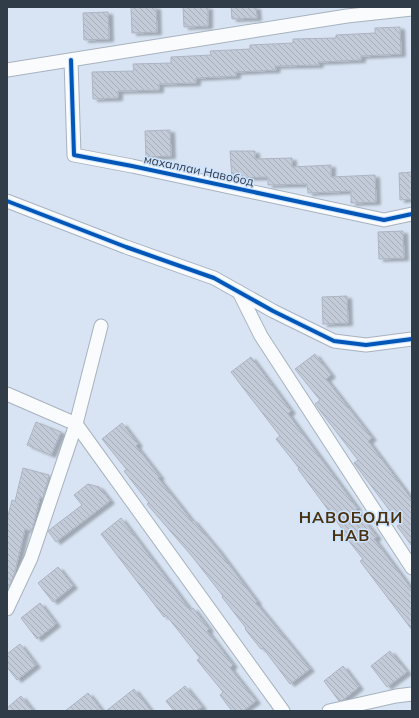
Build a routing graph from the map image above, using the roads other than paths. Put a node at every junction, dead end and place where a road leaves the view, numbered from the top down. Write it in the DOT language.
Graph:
graph roads {
  1 [pos="412,9"];
  2 [pos="71,60"];
  3 [pos="7,70"];
  4 [pos="7,201"];
  5 [pos="412,214"];
  6 [pos="239,292"];
  7 [pos="101,326"];
  8 [pos="412,339"];
  9 [pos="7,394"];
  10 [pos="76,424"];
  11 [pos="412,568"];
  12 [pos="7,609"];
  13 [pos="412,694"];
  14 [pos="283,711"];
  15 [pos="329,711"];
  1 -- 2 [label="street"];
  2 -- 3 [label="street"];
  2 -- 5 [label="street, махаллаи Навобод"];
  4 -- 6 [label="street"];
  6 -- 8 [label="street"];
  6 -- 11 [label="street"];
  7 -- 10 [label="street"];
  9 -- 10 [label="street"];
  10 -- 12 [label="street"];
  10 -- 14 [label="street"];
  13 -- 15 [label="street"];
}
